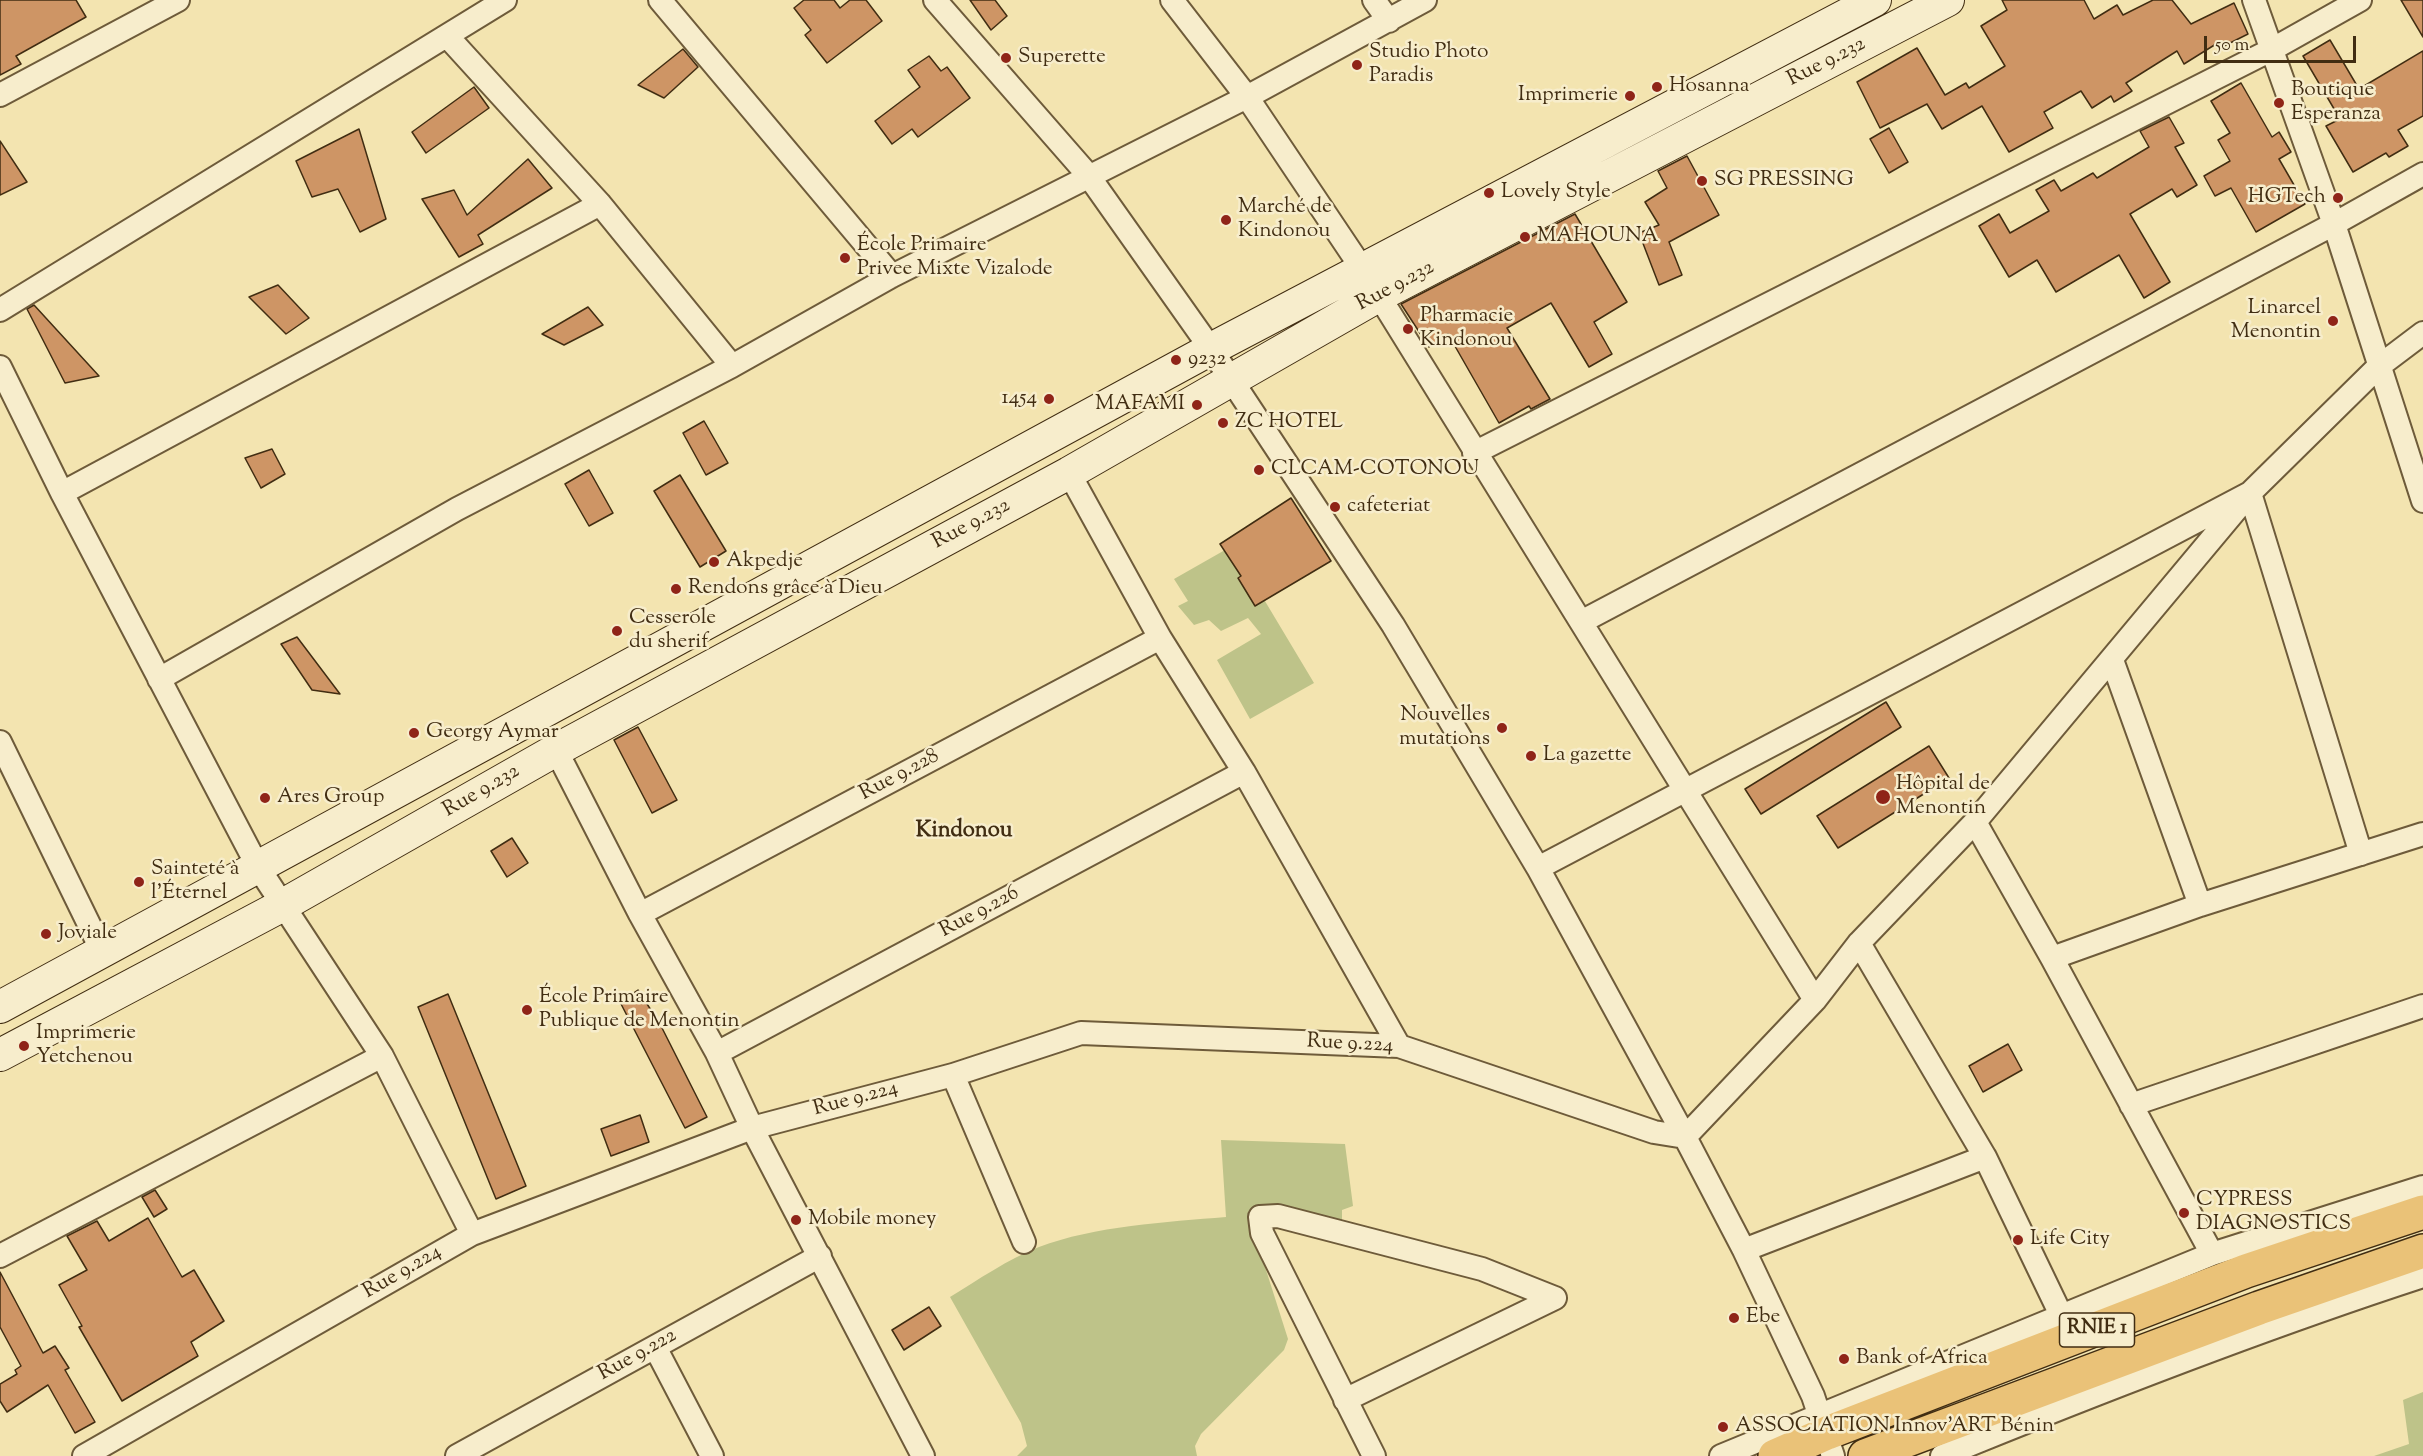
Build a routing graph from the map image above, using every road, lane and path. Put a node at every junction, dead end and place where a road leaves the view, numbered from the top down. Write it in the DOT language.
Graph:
graph roads {
  1 [pos="178,0"];
  2 [pos="505,0"];
  3 [pos="660,0"];
  4 [pos="935,0"];
  5 [pos="1172,0"];
  6 [pos="1374,0"];
  7 [pos="1425,0"];
  8 [pos="1875,0"];
  9 [pos="1948,0"];
  10 [pos="2254,0"];
  11 [pos="2360,0"];
  12 [pos="1389,21"];
  13 [pos="447,36"];
  14 [pos="2271,50"];
  15 [pos="0,95"];
  16 [pos="1247,97"];
  17 [pos="2423,174"];
  18 [pos="1088,175"];
  19 [pos="600,204"];
  20 [pos="2334,224"];
  21 [pos="892,276"];
  22 [pos="1370,283"];
  23 [pos="0,310"];
  24 [pos="2423,333"];
  25 [pos="1211,349"];
  26 [pos="732,366"];
  27 [pos="0,367"];
  28 [pos="2378,367"];
  29 [pos="1232,380"];
  30 [pos="1474,453"];
  31 [pos="1068,473"];
  32 [pos="62,493"];
  33 [pos="2250,493"];
  34 [pos="2423,501"];
  35 [pos="1581,621"];
  36 [pos="1160,638"];
  37 [pos="2112,660"];
  38 [pos="159,679"];
  39 [pos="0,742"];
  40 [pos="556,750"];
  41 [pos="1244,772"];
  42 [pos="1685,790"];
  43 [pos="1975,822"];
  44 [pos="2423,834"];
  45 [pos="2361,854"];
  46 [pos="258,867"];
  47 [pos="1538,868"];
  48 [pos="2200,904"];
  49 [pos="283,905"];
  50 [pos="640,915"];
  51 [pos="1859,943"];
  52 [pos="102,951"];
  53 [pos="2052,958"];
  54 [pos="1815,1000"];
  55 [pos="2423,1005"];
  56 [pos="0,1007"];
  57 [pos="1399,1046"];
  58 [pos="717,1053"];
  59 [pos="0,1055"];
  60 [pos="382,1056"];
  61 [pos="953,1075"];
  62 [pos="2131,1105"];
  63 [pos="752,1128"];
  64 [pos="1686,1137"];
  65 [pos="1985,1157"];
  66 [pos="2423,1187"];
  67 [pos="2423,1212"];
  68 [pos="472,1234"];
  69 [pos="1024,1242"];
  70 [pos="1744,1250"];
  71 [pos="2423,1251"];
  72 [pos="2212,1254"];
  73 [pos="820,1256"];
  74 [pos="0,1257"];
  75 [pos="2423,1276"];
  76 [pos="2062,1317"];
  77 [pos="655,1347"];
  78 [pos="1345,1400"];
  79 [pos="1827,1435"];
  80 [pos="84,1456"];
  81 [pos="457,1456"];
  82 [pos="712,1456"];
  83 [pos="923,1456"];
  84 [pos="1374,1456"];
  85 [pos="1721,1456"];
  86 [pos="1775,1456"];
  87 [pos="1865,1456"];
  88 [pos="1942,1456"];
  1 -- 15 [label="street"];
  2 -- 13 [label="street"];
  3 -- 21 [label="street"];
  4 -- 18 [label="street"];
  5 -- 16 [label="street"];
  6 -- 12 [label="street"];
  7 -- 12 [label="street"];
  8 -- 22 [label="street, Rue 9.232"];
  9 -- 22 [label="street, Rue 9.232"];
  10 -- 14 [label="street"];
  11 -- 14 [label="street"];
  12 -- 16 [label="street"];
  13 -- 19 [label="street"];
  13 -- 23 [label="street"];
  14 -- 20 [label="street"];
  14 -- 30 [label="street"];
  16 -- 18 [label="street"];
  16 -- 22 [label="street"];
  17 -- 20 [label="street"];
  18 -- 21 [label="street"];
  18 -- 25 [label="street"];
  19 -- 26 [label="street"];
  19 -- 32 [label="street"];
  20 -- 28 [label="street"];
  20 -- 35 [label="street"];
  21 -- 26 [label="street"];
  22 -- 25 [label="street, Rue 9.232"];
  22 -- 29 [label="street, Rue 9.232"];
  22 -- 30 [label="street"];
  24 -- 28 [label="street"];
  25 -- 29 [label="street"];
  25 -- 46 [label="street, Rue 9.232"];
  26 -- 38 [label="street"];
  27 -- 32 [label="street"];
  28 -- 33 [label="street"];
  28 -- 34 [label="street"];
  29 -- 31 [label="street, Rue 9.232"];
  29 -- 47 [label="street"];
  30 -- 35 [label="street"];
  31 -- 36 [label="street"];
  31 -- 40 [label="street, Rue 9.232"];
  32 -- 38 [label="street"];
  33 -- 37 [label="street"];
  33 -- 42 [label="street"];
  33 -- 45 [label="street"];
  35 -- 42 [label="street"];
  36 -- 41 [label="street"];
  36 -- 50 [label="street, Rue 9.228"];
  37 -- 43 [label="street"];
  37 -- 48 [label="street"];
  38 -- 46 [label="street"];
  39 -- 52 [label="street"];
  40 -- 49 [label="street, Rue 9.232"];
  40 -- 50 [label="street"];
  41 -- 57 [label="street"];
  41 -- 58 [label="street, Rue 9.226"];
  42 -- 47 [label="street"];
  42 -- 54 [label="street"];
  43 -- 51 [label="street"];
  43 -- 53 [label="street"];
  44 -- 45 [label="street"];
  45 -- 48 [label="street"];
  46 -- 49 [label="street"];
  46 -- 52 [label="street, Rue 9.232"];
  47 -- 64 [label="street"];
  48 -- 53 [label="street"];
  49 -- 59 [label="street, Rue 9.232"];
  49 -- 60 [label="street"];
  50 -- 58 [label="street"];
  51 -- 54 [label="street"];
  51 -- 65 [label="street"];
  52 -- 56 [label="street, Rue 9.232"];
  53 -- 62 [label="street"];
  54 -- 64 [label="street"];
  55 -- 62 [label="street"];
  57 -- 61 [label="street, Rue 9.224"];
  57 -- 64 [label="street, Rue 9.224"];
  58 -- 63 [label="street"];
  60 -- 68 [label="street"];
  60 -- 74 [label="street"];
  61 -- 63 [label="street, Rue 9.224"];
  61 -- 69 [label="street"];
  62 -- 72 [label="street"];
  63 -- 68 [label="street, Rue 9.224"];
  63 -- 73 [label="street"];
  64 -- 70 [label="street"];
  65 -- 70 [label="street"];
  65 -- 76 [label="street"];
  66 -- 72 [label="street"];
  67 -- 79 [label="highway, RNIE 1"];
  68 -- 80 [label="street, Rue 9.224"];
  70 -- 79 [label="street"];
  71 -- 87 [label="highway, RNIE 1"];
  72 -- 76 [label="street"];
  73 -- 77 [label="street, Rue 9.222"];
  73 -- 83 [label="street"];
  75 -- 88 [label="street"];
  76 -- 79 [label="street"];
  77 -- 81 [label="street, Rue 9.222"];
  77 -- 82 [label="street"];
  78 -- 78 [label="street"];
  78 -- 84 [label="street"];
  79 -- 85 [label="street"];
  79 -- 86 [label="highway, RNIE 1"];
}
